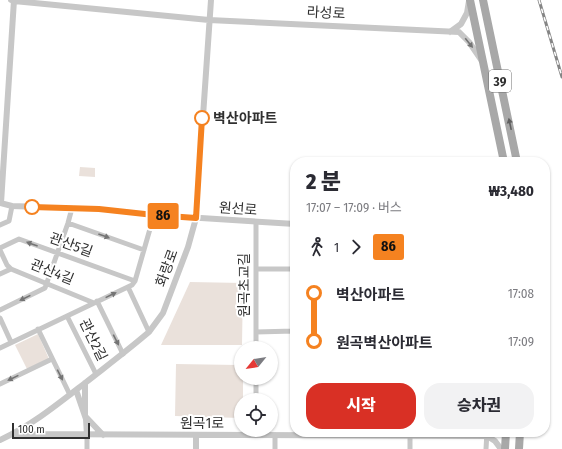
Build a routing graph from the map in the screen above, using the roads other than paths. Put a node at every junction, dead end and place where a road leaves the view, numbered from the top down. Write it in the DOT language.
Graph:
graph roads {
  1 [pos="13,0"];
  2 [pos="211,0"];
  3 [pos="469,0"];
  4 [pos="483,0"];
  5 [pos="209,20"];
  6 [pos="450,32"];
  7 [pos="482,62"];
  8 [pos="503,157"];
  9 [pos="516,157"];
  10 [pos="0,203"];
  11 [pos="12,206"];
  12 [pos="72,208"];
  13 [pos="154,215"];
  14 [pos="196,218"];
  15 [pos="256,222"];
  16 [pos="68,223"];
  17 [pos="290,224"];
  18 [pos="0,225"];
  19 [pos="0,249"];
  20 [pos="144,250"];
  21 [pos="57,253"];
  22 [pos="11,269"];
  23 [pos="256,269"];
  24 [pos="290,269"];
  25 [pos="0,274"];
  26 [pos="135,281"];
  27 [pos="48,284"];
  28 [pos="128,287"];
  29 [pos="96,302"];
  30 [pos="0,310"];
  31 [pos="67,316"];
  32 [pos="0,318"];
  33 [pos="38,329"];
  34 [pos="290,331"];
  35 [pos="149,332"];
  36 [pos="256,332"];
  37 [pos="256,341"];
  38 [pos="11,342"];
  39 [pos="0,348"];
  40 [pos="123,354"];
  41 [pos="52,359"];
  42 [pos="96,374"];
  43 [pos="85,383"];
  44 [pos="0,384"];
  45 [pos="76,390"];
  46 [pos="70,395"];
  47 [pos="85,416"];
  48 [pos="234,433"];
  49 [pos="13,434"];
  50 [pos="87,435"];
  51 [pos="103,435"];
  52 [pos="196,435"];
  53 [pos="278,435"];
  54 [pos="290,435"];
  55 [pos="274,437"];
  56 [pos="410,437"];
  57 [pos="487,437"];
  58 [pos="490,437"];
  59 [pos="506,437"];
  60 [pos="520,437"];
  61 [pos="0,440"];
  62 [pos="87,449"];
  63 [pos="196,449"];
  64 [pos="275,449"];
  65 [pos="410,449"];
  66 [pos="486,449"];
  67 [pos="501,449"];
  68 [pos="505,449"];
  69 [pos="519,449"];
  1 -- 5 [label="street, 라성로"];
  1 -- 10 [label="street"];
  2 -- 5 [label="street, 화랑로"];
  3 -- 6 [label="street"];
  3 -- 7 [label="main road, 39"];
  9 -- 4 [label="main road, 39, one-way"];
  5 -- 6 [label="street, 라성로"];
  5 -- 14 [label="street, 화랑로"];
  6 -- 7 [label="street, one-way"];
  7 -- 8 [label="main road, 39"];
  10 -- 11 [label="street, 원선로"];
  11 -- 12 [label="street, 원선로"];
  11 -- 18 [label="street"];
  12 -- 13 [label="street, 원선로"];
  12 -- 16 [label="street"];
  13 -- 14 [label="street, 원선로"];
  13 -- 20 [label="street"];
  14 -- 15 [label="street, 원선로"];
  14 -- 35 [label="street, 화랑로"];
  15 -- 17 [label="street, 원선로"];
  15 -- 23 [label="street, 원곡초교길"];
  16 -- 20 [label="street, one-way"];
  16 -- 21 [label="street"];
  21 -- 19 [label="street, 관산5길, one-way"];
  19 -- 22 [label="street"];
  20 -- 26 [label="street"];
  21 -- 26 [label="street, 관산5길"];
  21 -- 27 [label="street"];
  22 -- 25 [label="street, 관산4길"];
  22 -- 27 [label="street, 관산4길"];
  23 -- 24 [label="street"];
  23 -- 36 [label="street, 원곡초교길"];
  26 -- 28 [label="street, 관산2길"];
  27 -- 29 [label="street, 관산4길"];
  27 -- 30 [label="street, one-way"];
  29 -- 28 [label="street, 관산2길, one-way"];
  28 -- 35 [label="street"];
  29 -- 31 [label="street, 관산2길"];
  29 -- 40 [label="street, 관산2길, one-way"];
  31 -- 33 [label="street, 관산2길"];
  31 -- 42 [label="street, 관산2길"];
  32 -- 38 [label="street"];
  33 -- 38 [label="street, 관산2길"];
  33 -- 41 [label="street"];
  34 -- 36 [label="street"];
  35 -- 40 [label="street, 화랑로"];
  36 -- 37 [label="street, 원곡초교길"];
  38 -- 39 [label="street, 관산2길"];
  40 -- 42 [label="street, 화랑로"];
  41 -- 44 [label="street, one-way"];
  41 -- 46 [label="street, one-way"];
  42 -- 43 [label="street, 화랑로"];
  43 -- 45 [label="street, 화랑로"];
  43 -- 47 [label="street"];
  45 -- 46 [label="street, 화랑로"];
  45 -- 47 [label="street"];
  46 -- 49 [label="street, 화랑로"];
  47 -- 50 [label="street"];
  47 -- 51 [label="street"];
  48 -- 52 [label="street, 원곡1로"];
  49 -- 50 [label="street, 원곡1로"];
  49 -- 61 [label="street, 화랑로"];
  50 -- 51 [label="street, 원곡1로"];
  50 -- 62 [label="street"];
  51 -- 52 [label="street, 원곡1로"];
  52 -- 63 [label="street"];
  53 -- 54 [label="street, 원곡1로"];
  55 -- 64 [label="street"];
  56 -- 65 [label="street"];
  57 -- 66 [label="street"];
  58 -- 67 [label="street"];
  59 -- 68 [label="main road"];
  60 -- 69 [label="main road"];
}
